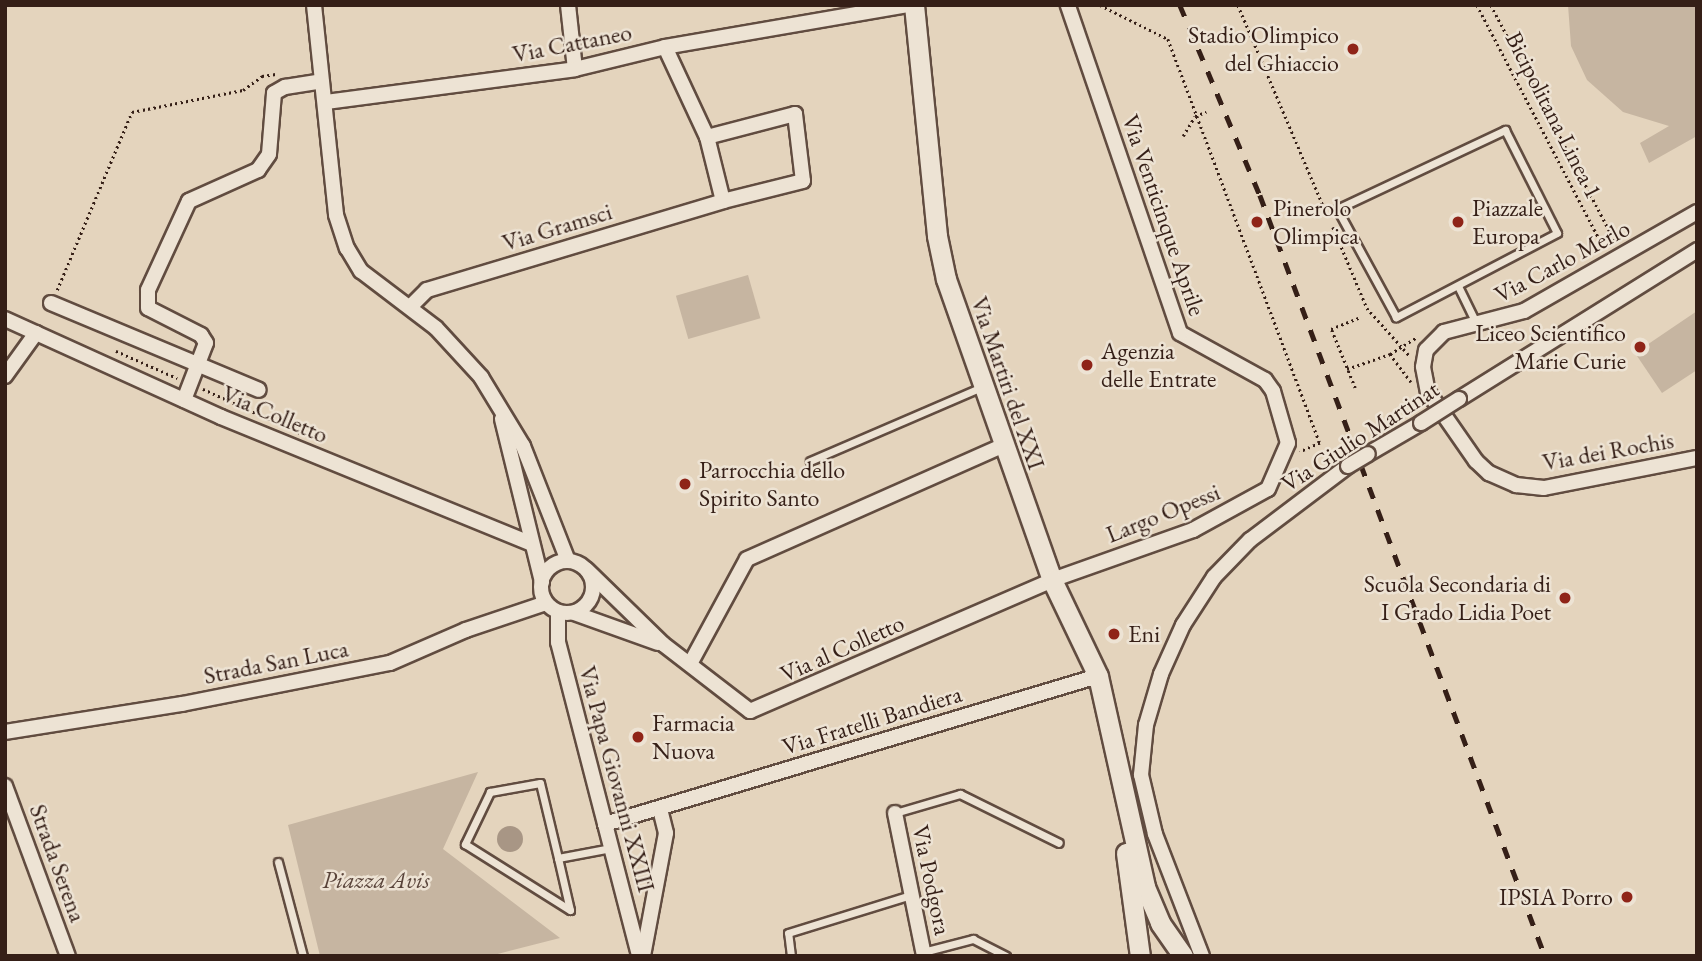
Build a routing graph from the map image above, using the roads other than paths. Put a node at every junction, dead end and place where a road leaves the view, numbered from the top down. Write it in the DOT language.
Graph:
graph roads {
  1 [pos="314,5"];
  2 [pos="568,5"];
  3 [pos="911,5"];
  4 [pos="1068,5"];
  5 [pos="665,47"];
  6 [pos="575,69"];
  7 [pos="322,81"];
  8 [pos="326,102"];
  9 [pos="707,137"];
  10 [pos="723,201"];
  11 [pos="1697,212"];
  12 [pos="1697,250"];
  13 [pos="1458,286"];
  14 [pos="51,303"];
  15 [pos="410,307"];
  16 [pos="5,319"];
  17 [pos="1477,325"];
  18 [pos="36,333"];
  19 [pos="200,366"];
  20 [pos="1423,368"];
  21 [pos="5,376"];
  22 [pos="982,387"];
  23 [pos="259,390"];
  24 [pos="184,400"];
  25 [pos="499,404"];
  26 [pos="1002,446"];
  27 [pos="1697,458"];
  28 [pos="1285,459"];
  29 [pos="810,461"];
  30 [pos="530,544"];
  31 [pos="568,561"];
  32 [pos="587,570"];
  33 [pos="1052,580"];
  34 [pos="542,582"];
  35 [pos="552,607"];
  36 [pos="574,612"];
  37 [pos="663,644"];
  38 [pos="690,664"];
  39 [pos="1098,676"];
  40 [pos="5,732"];
  41 [pos="1117,762"];
  42 [pos="5,786"];
  43 [pos="660,809"];
  44 [pos="895,813"];
  45 [pos="605,824"];
  46 [pos="1059,843"];
  47 [pos="611,848"];
  48 [pos="558,858"];
  49 [pos="278,862"];
  50 [pos="911,895"];
  51 [pos="1180,906"];
  52 [pos="924,954"];
  53 [pos="68,956"];
  54 [pos="303,956"];
  55 [pos="641,956"];
  56 [pos="791,956"];
  57 [pos="1006,956"];
  58 [pos="1140,956"];
  59 [pos="1183,956"];
  60 [pos="1202,956"];
  1 -- 7 [label="street"];
  2 -- 6 [label="street"];
  3 -- 5 [label="street, Via Cattaneo"];
  3 -- 22 [label="street, Via Martiri del XXI"];
  4 -- 28 [label="street, Via Venticinque Aprile"];
  5 -- 6 [label="street, Via Cattaneo"];
  5 -- 9 [label="street"];
  6 -- 8 [label="street, Via Cattaneo"];
  7 -- 8 [label="street"];
  7 -- 19 [label="street"];
  8 -- 15 [label="street"];
  9 -- 10 [label="street"];
  9 -- 10 [label="street, Via Gramsci"];
  10 -- 15 [label="street, Via Gramsci"];
  11 -- 17 [label="street, Via Carlo Merlo"];
  12 -- 51 [label="street, Via Giulio Martinat, bridge"];
  13 -- 13 [label="lane"];
  13 -- 17 [label="lane"];
  14 -- 19 [label="street"];
  15 -- 25 [label="street"];
  16 -- 18 [label="street, Via Colletto"];
  17 -- 20 [label="street, Via Carlo Merlo"];
  18 -- 21 [label="street"];
  18 -- 24 [label="street, Via Colletto"];
  19 -- 23 [label="street"];
  19 -- 24 [label="street"];
  20 -- 27 [label="street, Via dei Rochis"];
  22 -- 26 [label="street, Via Martiri del XXI"];
  22 -- 29 [label="lane"];
  24 -- 30 [label="street, Via Colletto"];
  25 -- 30 [label="street"];
  25 -- 31 [label="street"];
  26 -- 33 [label="street, Via Martiri del XXI"];
  26 -- 38 [label="street"];
  28 -- 33 [label="street, Largo Opessi"];
  30 -- 34 [label="street"];
  31 -- 32 [label="street"];
  31 -- 34 [label="street"];
  32 -- 36 [label="street"];
  32 -- 37 [label="street, Via al Colletto"];
  33 -- 38 [label="street, Via al Colletto"];
  33 -- 39 [label="street, Via Martiri del XXI"];
  34 -- 35 [label="street"];
  35 -- 36 [label="street"];
  35 -- 40 [label="street, Strada San Luca"];
  35 -- 45 [label="street, Via Papa Giovanni XXIII"];
  36 -- 37 [label="street, Via al Colletto"];
  37 -- 38 [label="street, Via al Colletto"];
  39 -- 41 [label="street, Via Martiri del XXI"];
  39 -- 43 [label="street, Via Fratelli Bandiera"];
  41 -- 58 [label="street, Via Martiri del XXI"];
  41 -- 59 [label="street, Via Martiri del XXI"];
  42 -- 53 [label="street, Strada Serena"];
  43 -- 45 [label="street, Via Fratelli Bandiera"];
  43 -- 55 [label="street"];
  44 -- 46 [label="lane"];
  44 -- 50 [label="street, Via Podgora"];
  45 -- 47 [label="street, Via Papa Giovanni XXIII"];
  47 -- 48 [label="lane"];
  47 -- 55 [label="street, Via Papa Giovanni XXIII"];
  48 -- 48 [label="lane"];
  49 -- 54 [label="lane"];
  50 -- 52 [label="street, Via Podgora"];
  50 -- 56 [label="lane"];
  51 -- 59 [label="street, Via Martiri del XXI"];
  51 -- 60 [label="street"];
  52 -- 57 [label="lane"];
}
